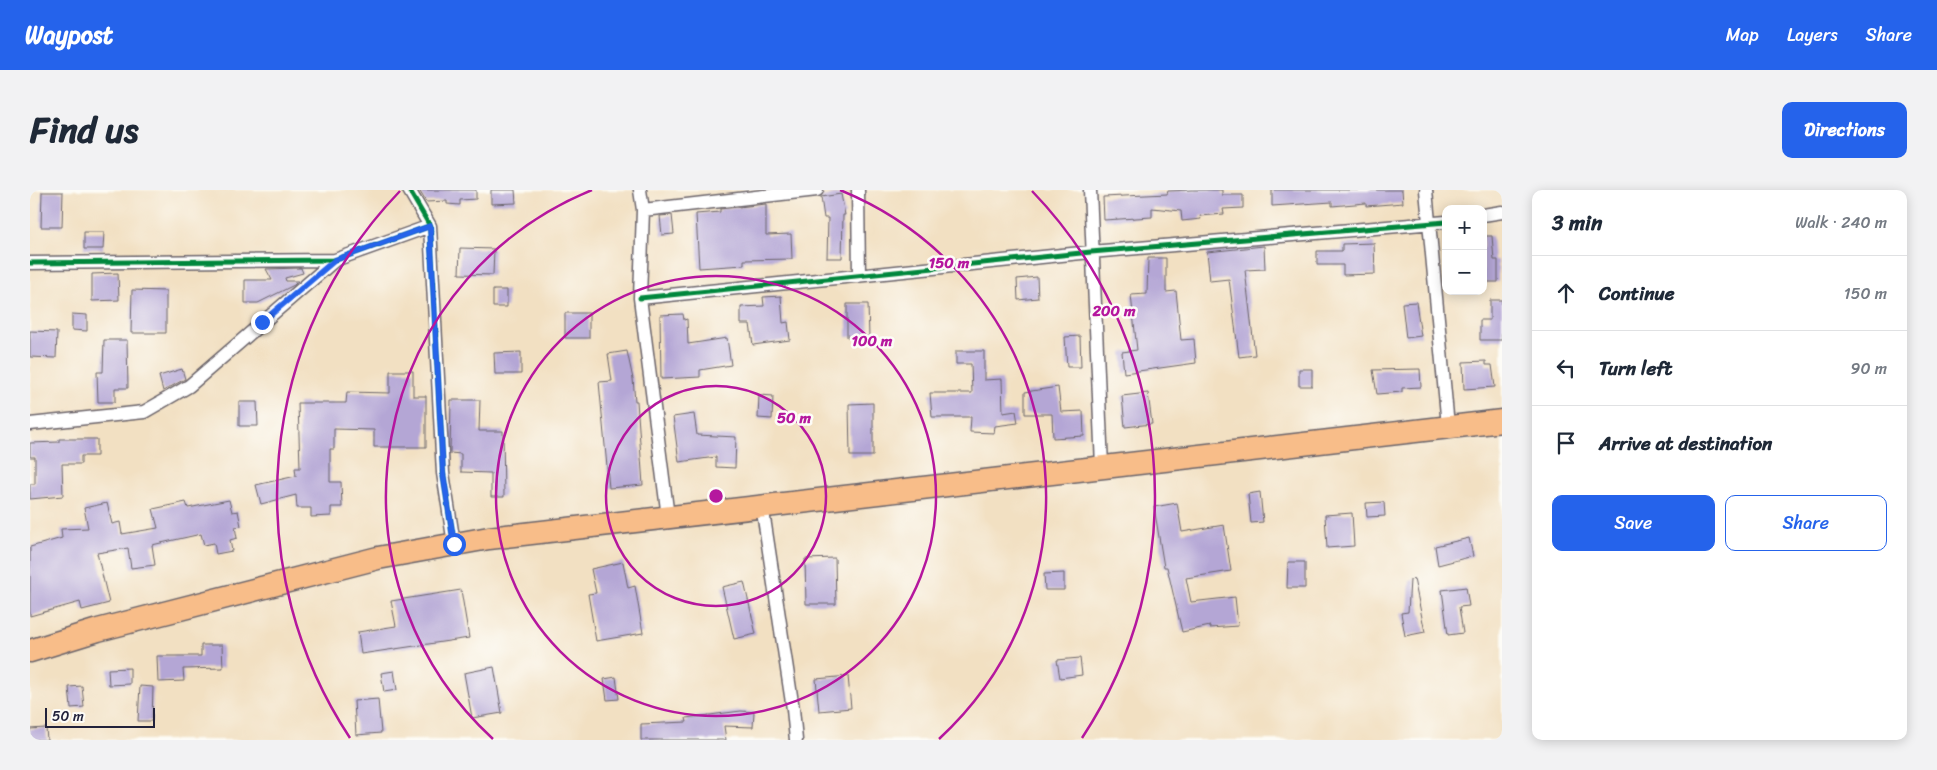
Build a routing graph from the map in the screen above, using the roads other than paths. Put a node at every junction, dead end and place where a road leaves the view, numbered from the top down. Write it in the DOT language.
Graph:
graph roads {
  1 [pos="409,190"];
  2 [pos="640,190"];
  3 [pos="817,190"];
  4 [pos="858,190"];
  5 [pos="1090,190"];
  6 [pos="1426,190"];
  7 [pos="643,210"];
  8 [pos="1502,212"];
  9 [pos="1487,214"];
  10 [pos="1442,222"];
  11 [pos="1430,224"];
  12 [pos="430,226"];
  13 [pos="1091,252"];
  14 [pos="335,260"];
  15 [pos="30,263"];
  16 [pos="859,276"];
  17 [pos="640,298"];
  18 [pos="1502,421"];
  19 [pos="30,424"];
  20 [pos="1448,426"];
  21 [pos="1102,466"];
  22 [pos="762,505"];
  23 [pos="668,517"];
  24 [pos="454,544"];
  25 [pos="30,651"];
  26 [pos="796,740"];
  1 -- 12 [label="street"];
  2 -- 7 [label="street"];
  3 -- 7 [label="street"];
  4 -- 16 [label="street"];
  5 -- 13 [label="street"];
  6 -- 11 [label="street"];
  7 -- 17 [label="street"];
  8 -- 9 [label="street"];
  10 -- 11 [label="street"];
  11 -- 13 [label="street"];
  11 -- 20 [label="street"];
  12 -- 14 [label="street"];
  12 -- 24 [label="street"];
  13 -- 16 [label="street"];
  13 -- 21 [label="street"];
  14 -- 15 [label="street"];
  14 -- 19 [label="street"];
  16 -- 17 [label="street"];
  17 -- 23 [label="street"];
  18 -- 20 [label="highway"];
  20 -- 21 [label="highway"];
  21 -- 22 [label="highway"];
  22 -- 23 [label="highway"];
  22 -- 26 [label="street"];
  23 -- 24 [label="highway"];
  24 -- 25 [label="highway"];
}
